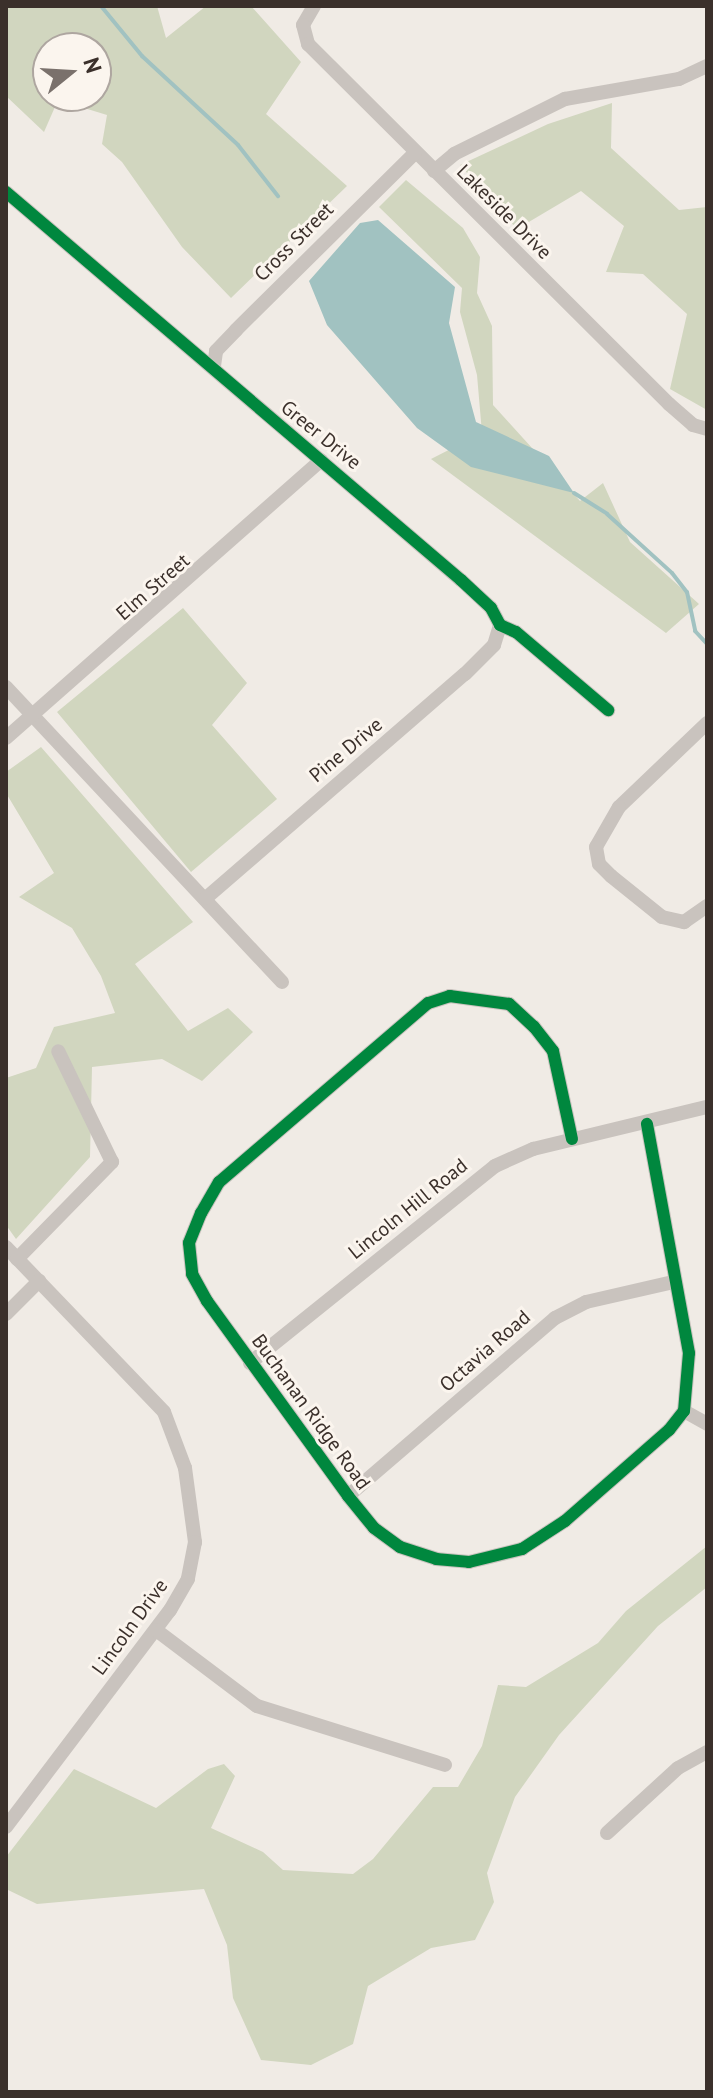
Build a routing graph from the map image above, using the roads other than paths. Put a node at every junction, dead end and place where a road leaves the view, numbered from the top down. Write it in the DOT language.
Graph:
graph roads {
  1 [pos="314,6"];
  2 [pos="707,66"];
  3 [pos="415,153"];
  4 [pos="434,171"];
  5 [pos="6,192"];
  6 [pos="214,366"];
  7 [pos="707,429"];
  8 [pos="321,460"];
  9 [pos="500,625"];
  10 [pos="6,687"];
  11 [pos="608,710"];
  12 [pos="33,715"];
  13 [pos="707,723"];
  14 [pos="6,738"];
  15 [pos="206,898"];
  16 [pos="707,906"];
  17 [pos="282,982"];
  18 [pos="58,1051"];
  19 [pos="707,1107"];
  20 [pos="647,1124"];
  21 [pos="572,1139"];
  22 [pos="6,1247"];
  23 [pos="17,1259"];
  24 [pos="39,1281"];
  25 [pos="673,1282"];
  26 [pos="6,1314"];
  27 [pos="250,1363"];
  28 [pos="684,1411"];
  29 [pos="707,1424"];
  30 [pos="348,1496"];
  31 [pos="156,1630"];
  32 [pos="707,1752"];
  33 [pos="445,1765"];
  34 [pos="6,1827"];
  35 [pos="607,1833"];
  1 -- 3 [label="street, Lakeside Drive"];
  2 -- 4 [label="street"];
  3 -- 4 [label="street, Lakeside Drive"];
  3 -- 6 [label="street, Cross Street"];
  4 -- 7 [label="street, Lakeside Drive"];
  5 -- 6 [label="street, Greer Drive"];
  6 -- 8 [label="street, Greer Drive"];
  8 -- 9 [label="street, Greer Drive"];
  8 -- 12 [label="street, Elm Street"];
  9 -- 11 [label="street, Greer Drive"];
  9 -- 15 [label="street, Pine Drive"];
  10 -- 12 [label="street"];
  12 -- 14 [label="street, Elm Street"];
  12 -- 15 [label="street"];
  13 -- 16 [label="street"];
  15 -- 17 [label="street"];
  18 -- 23 [label="street"];
  19 -- 20 [label="street, Lincoln Hill Road"];
  20 -- 21 [label="street, Lincoln Hill Road"];
  20 -- 25 [label="street"];
  21 -- 27 [label="street, Lincoln Hill Road"];
  21 -- 27 [label="street, Buchanan Ridge Road"];
  22 -- 23 [label="street, Lincoln Drive"];
  23 -- 24 [label="street, Lincoln Drive"];
  24 -- 26 [label="street"];
  24 -- 31 [label="street, Lincoln Drive"];
  25 -- 28 [label="street"];
  25 -- 30 [label="street, Octavia Road"];
  27 -- 30 [label="street, Buchanan Ridge Road"];
  28 -- 29 [label="street"];
  28 -- 30 [label="street, Buchanan Ridge Road"];
  31 -- 33 [label="street"];
  31 -- 34 [label="street, Lincoln Drive"];
  32 -- 35 [label="street"];
}
